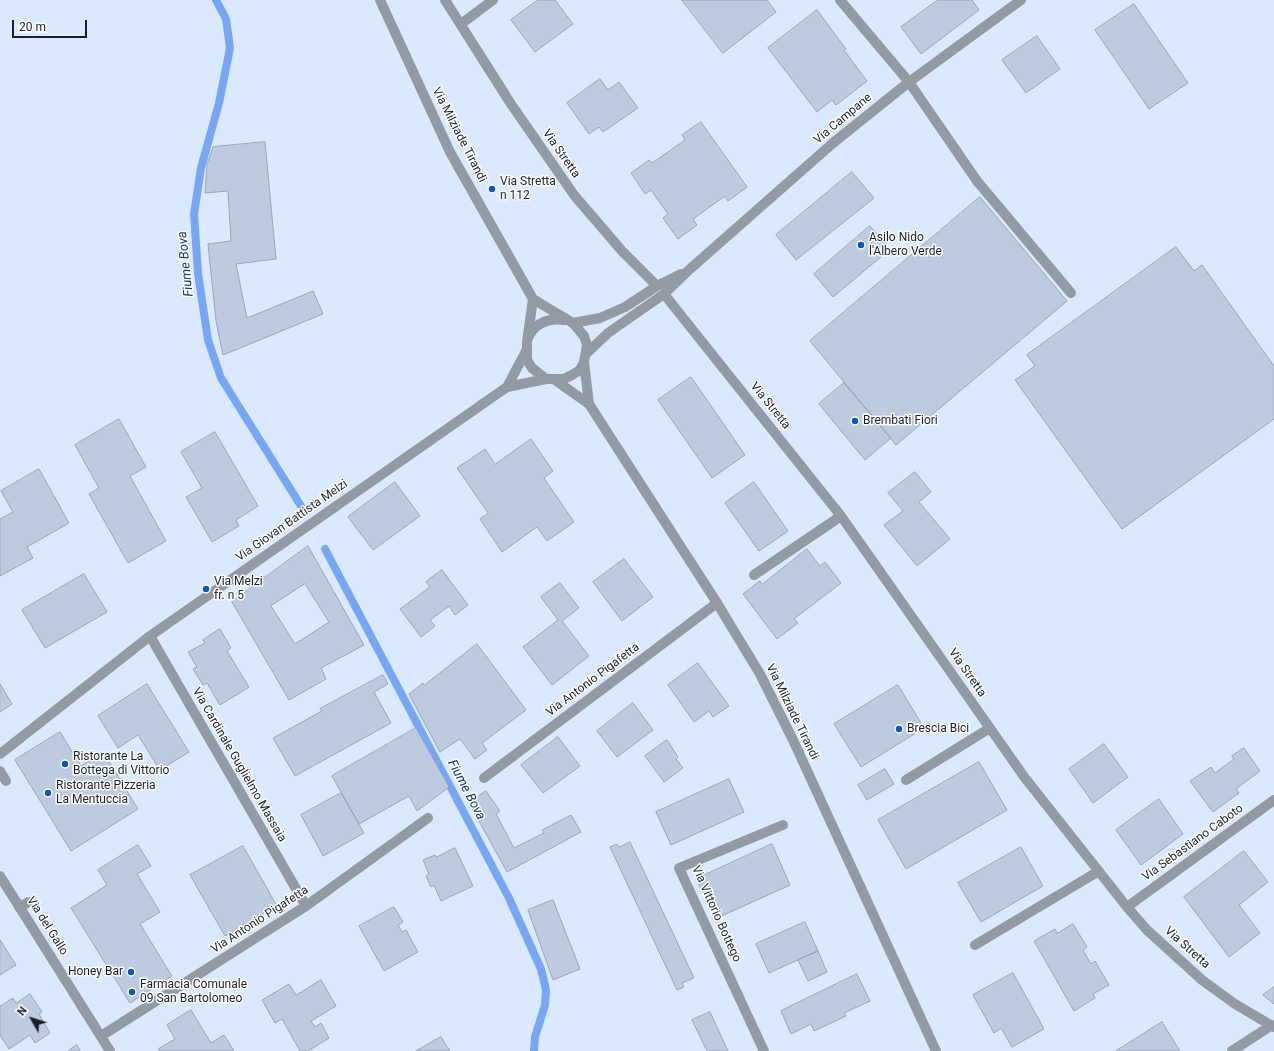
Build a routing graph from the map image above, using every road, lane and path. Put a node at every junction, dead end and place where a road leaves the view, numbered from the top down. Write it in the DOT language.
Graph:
graph roads {
  1 [pos="380,0"];
  2 [pos="445,0"];
  3 [pos="494,0"];
  4 [pos="840,0"];
  5 [pos="1021,0"];
  6 [pos="461,24"];
  7 [pos="909,82"];
  8 [pos="690,269"];
  9 [pos="657,286"];
  10 [pos="1071,293"];
  11 [pos="664,294"];
  12 [pos="533,299"];
  13 [pos="569,322"];
  14 [pos="526,347"];
  15 [pos="586,358"];
  16 [pos="550,379"];
  17 [pos="507,387"];
  18 [pos="589,404"];
  19 [pos="841,516"];
  20 [pos="754,574"];
  21 [pos="718,604"];
  22 [pos="150,636"];
  23 [pos="990,728"];
  24 [pos="0,754"];
  25 [pos="0,771"];
  26 [pos="484,778"];
  27 [pos="906,780"];
  28 [pos="6,781"];
  29 [pos="1274,800"];
  30 [pos="428,818"];
  31 [pos="783,825"];
  32 [pos="1099,871"];
  33 [pos="1,879"];
  34 [pos="29,902"];
  35 [pos="19,906"];
  36 [pos="306,906"];
  37 [pos="1127,907"];
  38 [pos="975,945"];
  39 [pos="1273,1026"];
  40 [pos="101,1036"];
  41 [pos="110,1051"];
  42 [pos="764,1051"];
  43 [pos="936,1051"];
  44 [pos="1232,1051"];
  1 -- 12 [label="street, Via Milziade Tirandi"];
  2 -- 6 [label="street, Via Stretta"];
  3 -- 6 [label="street"];
  4 -- 7 [label="street"];
  5 -- 7 [label="street, Via Campane"];
  6 -- 9 [label="street, Via Stretta"];
  7 -- 8 [label="street, Via Campane"];
  7 -- 10 [label="street"];
  8 -- 9 [label="street, Via Campane"];
  8 -- 11 [label="street, Via Campane"];
  9 -- 13 [label="street, Via Campane"];
  11 -- 15 [label="street, Via Campane"];
  11 -- 19 [label="street, Via Stretta"];
  12 -- 13 [label="street, Via Milziade Tirandi"];
  12 -- 14 [label="street"];
  13 -- 14 [label="street"];
  13 -- 15 [label="street, Via Milziade Tirandi"];
  14 -- 16 [label="street, Via Milziade Tirandi"];
  14 -- 17 [label="street, Via Giovan Battista Melzi"];
  15 -- 16 [label="street"];
  15 -- 18 [label="street, Via Milziade Tirandi"];
  16 -- 17 [label="street, Via Giovan Battista Melzi"];
  16 -- 18 [label="street, Via Milziade Tirandi"];
  17 -- 22 [label="street, Via Giovan Battista Melzi"];
  18 -- 21 [label="street, Via Milziade Tirandi"];
  19 -- 20 [label="street"];
  19 -- 23 [label="street, Via Stretta"];
  21 -- 26 [label="street, Via Antonio Pigafetta"];
  21 -- 43 [label="street, Via Milziade Tirandi"];
  22 -- 24 [label="street, Via Giovan Battista Melzi"];
  22 -- 36 [label="street, Via Cardinale Guglielmo Massaia"];
  23 -- 27 [label="street"];
  23 -- 32 [label="street, Via Stretta"];
  25 -- 28 [label="street"];
  29 -- 37 [label="street, Via Sebastiano Caboto"];
  30 -- 36 [label="street, Via Antonio Pigafetta"];
  31 -- 42 [label="street, Via Vittorio Bottego"];
  32 -- 37 [label="street, Via Stretta"];
  32 -- 38 [label="street"];
  33 -- 35 [label="street, Via del Gallo"];
  34 -- 35 [label="street"];
  35 -- 40 [label="street, Via del Gallo"];
  36 -- 40 [label="street, Via Antonio Pigafetta"];
  37 -- 39 [label="street, Via Stretta"];
  39 -- 44 [label="street"];
  40 -- 41 [label="street, Via del Gallo"];
}
